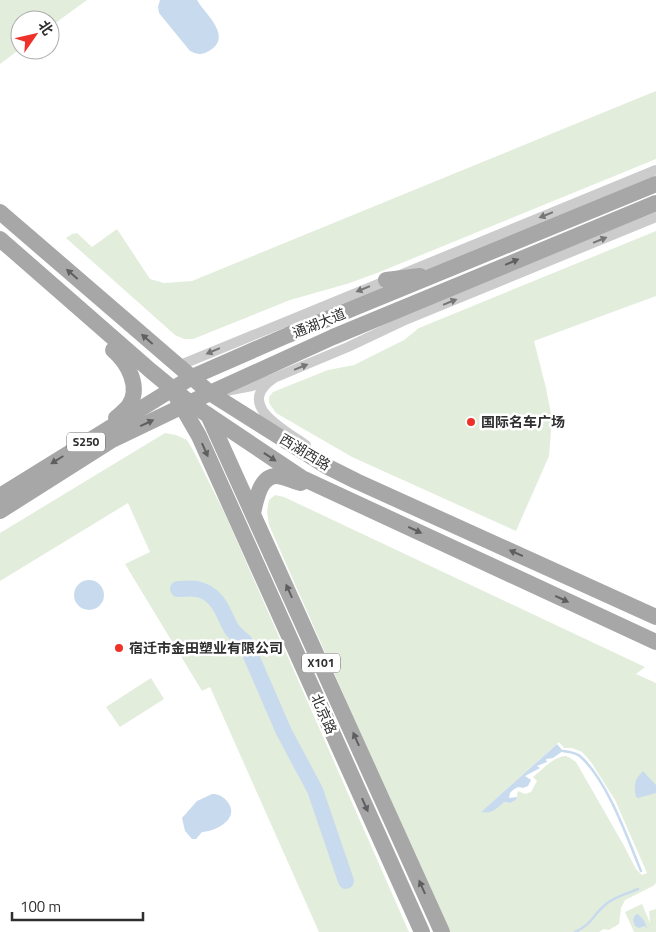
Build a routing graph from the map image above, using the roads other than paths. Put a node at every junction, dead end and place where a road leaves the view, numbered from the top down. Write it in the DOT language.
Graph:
graph roads {
  1 [pos="656,170"];
  2 [pos="656,184"];
  3 [pos="656,202"];
  4 [pos="0,212"];
  5 [pos="656,217"];
  6 [pos="0,239"];
  7 [pos="27,264"];
  8 [pos="442,273"];
  9 [pos="386,280"];
  10 [pos="499,282"];
  11 [pos="462,283"];
  12 [pos="178,366"];
  13 [pos="192,378"];
  14 [pos="274,378"];
  15 [pos="173,389"];
  16 [pos="210,393"];
  17 [pos="186,405"];
  18 [pos="208,415"];
  19 [pos="103,431"];
  20 [pos="326,466"];
  21 [pos="328,491"];
  22 [pos="0,496"];
  23 [pos="0,511"];
  24 [pos="253,513"];
  25 [pos="656,617"];
  26 [pos="656,642"];
  27 [pos="422,932"];
  28 [pos="442,932"];
  1 -- 9 [label="street, one-way"];
  2 -- 8 [label="main road, 通湖大道"];
  11 -- 3 [label="main road, 通湖大道, one-way"];
  12 -- 4 [label="main road, 西湖西路, one-way"];
  10 -- 5 [label="street, one-way"];
  6 -- 7 [label="main road, 西湖西路"];
  7 -- 15 [label="main road, 西湖西路"];
  7 -- 19 [label="main road"];
  8 -- 9 [label="main road"];
  8 -- 13 [label="main road, 通湖大道"];
  9 -- 12 [label="street, one-way"];
  10 -- 11 [label="main road"];
  14 -- 10 [label="street, one-way"];
  11 -- 16 [label="main road, 通湖大道"];
  12 -- 13 [label="main road, 西湖西路"];
  13 -- 15 [label="main road, 通湖大道"];
  13 -- 16 [label="main road, 西湖西路"];
  14 -- 16 [label="street"];
  14 -- 20 [label="street"];
  15 -- 17 [label="main road, 西湖西路"];
  15 -- 19 [label="main road, 通湖大道 / S250"];
  16 -- 17 [label="main road, 通湖大道 / S250"];
  16 -- 18 [label="main road, 北京路 / X101"];
  16 -- 20 [label="main road, 西湖西路"];
  17 -- 18 [label="main road, 西湖西路"];
  23 -- 17 [label="main road, 通湖大道 / S250, one-way"];
  17 -- 27 [label="main road, 北京路 / X101, one-way"];
  18 -- 21 [label="main road, 西湖西路, one-way"];
  18 -- 24 [label="main road, 北京路 / X101"];
  19 -- 22 [label="main road, 通湖大道 / S250, one-way"];
  25 -- 20 [label="main road, 西湖西路, one-way"];
  21 -- 24 [label="main road"];
  21 -- 26 [label="main road, 西湖西路, one-way"];
  28 -- 24 [label="main road, 北京路 / X101, one-way"];
}
